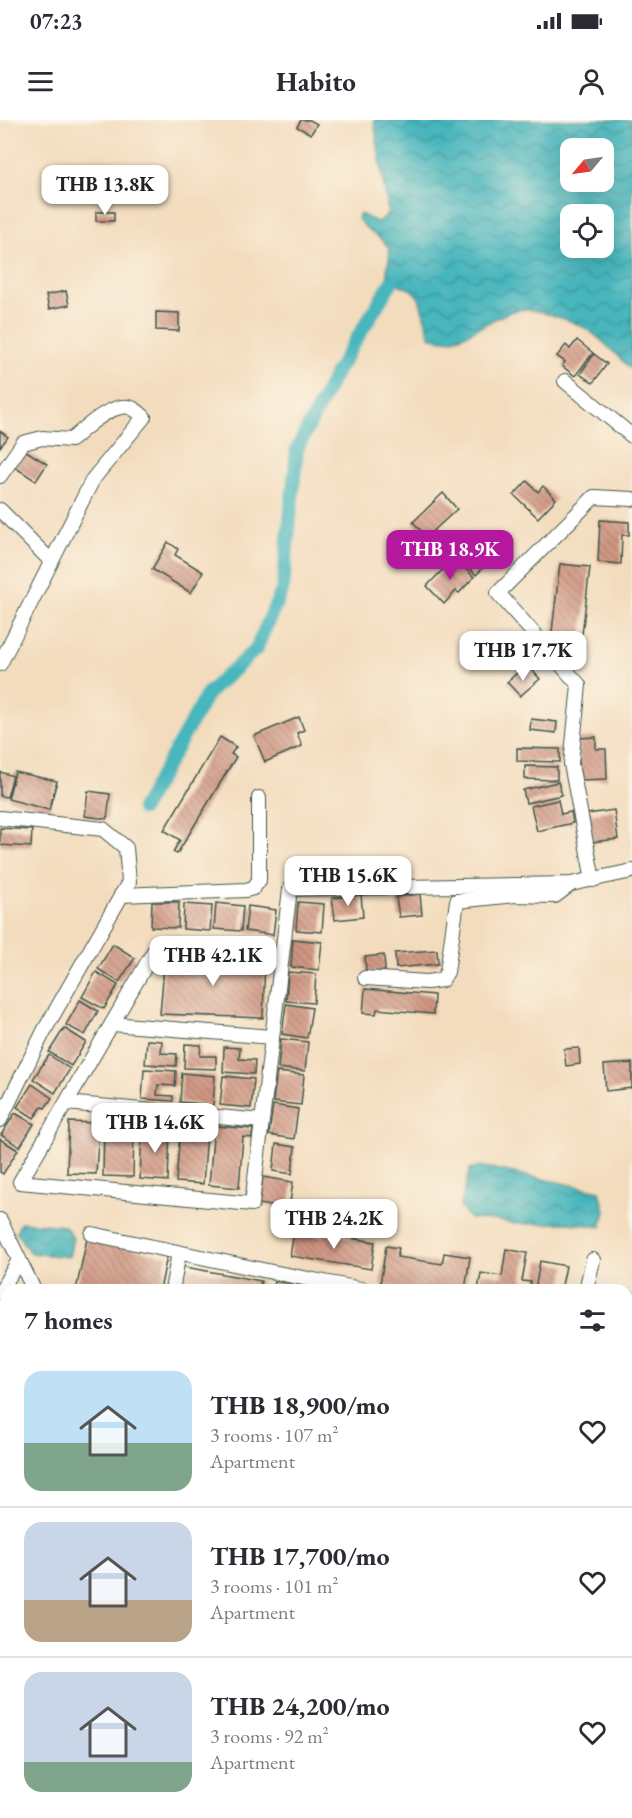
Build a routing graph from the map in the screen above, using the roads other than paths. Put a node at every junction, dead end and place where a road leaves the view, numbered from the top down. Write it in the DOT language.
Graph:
graph roads {
  1 [pos="565,381"];
  2 [pos="632,436"];
  3 [pos="0,476"];
  4 [pos="632,499"];
  5 [pos="0,510"];
  6 [pos="51,561"];
  7 [pos="0,664"];
  8 [pos="259,798"];
  9 [pos="0,818"];
  10 [pos="632,871"];
  11 [pos="593,880"];
  12 [pos="571,884"];
  13 [pos="121,895"];
  14 [pos="282,956"];
  15 [pos="365,978"];
  16 [pos="112,1024"];
  17 [pos="272,1037"];
  18 [pos="66,1102"];
  19 [pos="0,1120"];
  20 [pos="262,1121"];
  21 [pos="0,1220"];
  22 [pos="92,1234"];
  23 [pos="179,1253"];
  24 [pos="19,1260"];
  25 [pos="593,1260"];
  26 [pos="5,1284"];
  27 [pos="31,1284"];
  28 [pos="173,1284"];
  29 [pos="336,1284"];
  30 [pos="587,1284"];
  1 -- 2 [label="street"];
  3 -- 6 [label="street"];
  4 -- 11 [label="street"];
  5 -- 6 [label="street"];
  6 -- 7 [label="street"];
  8 -- 13 [label="street"];
  9 -- 13 [label="street"];
  10 -- 11 [label="street"];
  11 -- 12 [label="street"];
  12 -- 14 [label="street"];
  12 -- 15 [label="street"];
  13 -- 19 [label="street"];
  14 -- 16 [label="street"];
  14 -- 17 [label="street"];
  16 -- 17 [label="street"];
  16 -- 18 [label="street"];
  17 -- 20 [label="street"];
  18 -- 20 [label="street"];
  18 -- 20 [label="street"];
  21 -- 24 [label="street"];
  22 -- 23 [label="street"];
  23 -- 28 [label="street"];
  23 -- 29 [label="street"];
  24 -- 26 [label="street"];
  24 -- 27 [label="street"];
  25 -- 30 [label="street"];
}
